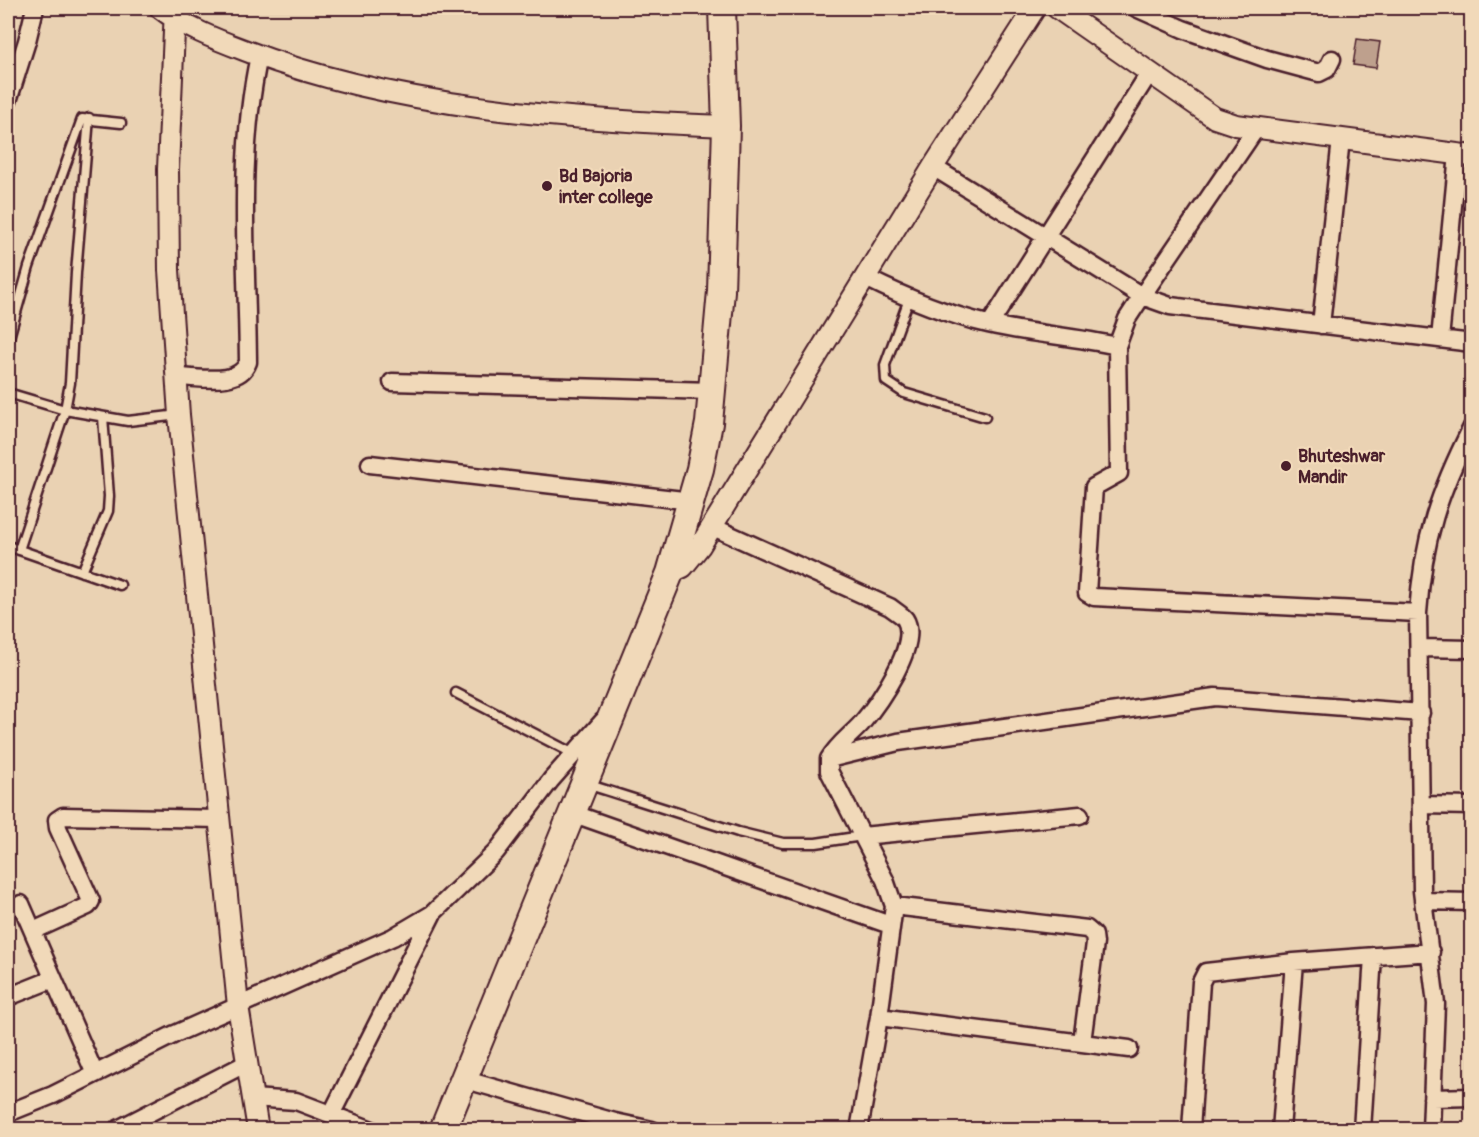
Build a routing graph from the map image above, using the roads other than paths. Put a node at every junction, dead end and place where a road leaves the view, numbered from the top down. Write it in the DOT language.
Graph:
graph roads {
  1 [pos="35,8"];
  2 [pos="160,8"];
  3 [pos="722,8"];
  4 [pos="734,8"];
  5 [pos="1035,8"];
  6 [pos="1057,8"];
  7 [pos="1136,8"];
  8 [pos="175,14"];
  9 [pos="259,56"];
  10 [pos="1332,59"];
  11 [pos="1150,72"];
  12 [pos="8,101"];
  13 [pos="89,118"];
  14 [pos="121,123"];
  15 [pos="726,126"];
  16 [pos="1257,127"];
  17 [pos="1341,139"];
  18 [pos="1465,155"];
  19 [pos="933,167"];
  20 [pos="1047,237"];
  21 [pos="866,278"];
  22 [pos="1142,296"];
  23 [pos="909,299"];
  24 [pos="990,324"];
  25 [pos="1321,325"];
  26 [pos="1440,339"];
  27 [pos="8,341"];
  28 [pos="1472,343"];
  29 [pos="1117,346"];
  30 [pos="176,377"];
  31 [pos="392,382"];
  32 [pos="712,391"];
  33 [pos="8,393"];
  34 [pos="65,410"];
  35 [pos="179,415"];
  36 [pos="103,417"];
  37 [pos="985,417"];
  38 [pos="1472,427"];
  39 [pos="370,464"];
  40 [pos="692,501"];
  41 [pos="712,526"];
  42 [pos="8,546"];
  43 [pos="18,550"];
  44 [pos="676,570"];
  45 [pos="82,572"];
  46 [pos="120,585"];
  47 [pos="1418,613"];
  48 [pos="1420,648"];
  49 [pos="1472,649"];
  50 [pos="456,693"];
  51 [pos="618,705"];
  52 [pos="1421,713"];
  53 [pos="574,754"];
  54 [pos="829,759"];
  55 [pos="596,787"];
  56 [pos="1422,805"];
  57 [pos="1472,807"];
  58 [pos="1080,815"];
  59 [pos="583,817"];
  60 [pos="219,819"];
  61 [pos="862,836"];
  62 [pos="1423,902"];
  63 [pos="1472,902"];
  64 [pos="21,904"];
  65 [pos="894,906"];
  66 [pos="432,914"];
  67 [pos="890,925"];
  68 [pos="33,931"];
  69 [pos="1431,952"];
  70 [pos="1373,956"];
  71 [pos="1294,962"];
  72 [pos="54,979"];
  73 [pos="504,991"];
  74 [pos="8,997"];
  75 [pos="237,1006"];
  76 [pos="879,1017"];
  77 [pos="1082,1042"];
  78 [pos="1130,1049"];
  79 [pos="247,1063"];
  80 [pos="95,1074"];
  81 [pos="473,1082"];
  82 [pos="1472,1097"];
  83 [pos="252,1098"];
  84 [pos="1432,1098"];
  85 [pos="8,1113"];
  86 [pos="332,1113"];
  87 [pos="116,1130"];
  88 [pos="258,1130"];
  89 [pos="372,1130"];
  90 [pos="443,1130"];
  91 [pos="455,1130"];
  92 [pos="652,1130"];
  93 [pos="859,1130"];
  94 [pos="1191,1130"];
  95 [pos="1281,1130"];
  96 [pos="1362,1130"];
  97 [pos="1431,1130"];
  1 -- 12 [label="street"];
  2 -- 8 [label="street"];
  3 -- 15 [label="main road"];
  4 -- 44 [label="main road"];
  5 -- 19 [label="street"];
  6 -- 11 [label="street"];
  7 -- 10 [label="street"];
  8 -- 9 [label="street"];
  8 -- 30 [label="street"];
  9 -- 15 [label="street"];
  9 -- 30 [label="street"];
  11 -- 16 [label="street"];
  11 -- 20 [label="street"];
  13 -- 14 [label="lane"];
  13 -- 27 [label="lane"];
  13 -- 34 [label="lane"];
  15 -- 32 [label="main road"];
  16 -- 17 [label="street"];
  16 -- 22 [label="street"];
  17 -- 18 [label="street"];
  17 -- 25 [label="street"];
  18 -- 26 [label="street"];
  19 -- 20 [label="street"];
  19 -- 21 [label="street"];
  20 -- 22 [label="street"];
  20 -- 24 [label="street"];
  21 -- 23 [label="street"];
  21 -- 41 [label="street"];
  22 -- 25 [label="street"];
  22 -- 29 [label="street"];
  23 -- 24 [label="street"];
  23 -- 37 [label="lane"];
  24 -- 29 [label="street"];
  25 -- 26 [label="street"];
  26 -- 28 [label="street"];
  29 -- 47 [label="street"];
  30 -- 35 [label="street"];
  31 -- 32 [label="street"];
  32 -- 40 [label="main road"];
  33 -- 34 [label="lane"];
  34 -- 36 [label="lane"];
  34 -- 43 [label="lane"];
  35 -- 36 [label="lane"];
  35 -- 60 [label="street"];
  36 -- 45 [label="lane"];
  38 -- 47 [label="street"];
  39 -- 40 [label="street"];
  40 -- 44 [label="main road"];
  41 -- 44 [label="street"];
  41 -- 54 [label="street"];
  42 -- 43 [label="lane"];
  43 -- 45 [label="lane"];
  44 -- 51 [label="main road"];
  44 -- 55 [label="main road"];
  45 -- 46 [label="lane"];
  47 -- 48 [label="street"];
  48 -- 49 [label="street"];
  48 -- 52 [label="street"];
  50 -- 53 [label="lane"];
  51 -- 53 [label="street"];
  51 -- 73 [label="main road"];
  52 -- 54 [label="street"];
  52 -- 56 [label="street"];
  53 -- 66 [label="street"];
  54 -- 61 [label="street"];
  55 -- 59 [label="main road"];
  55 -- 61 [label="lane"];
  56 -- 57 [label="street"];
  56 -- 62 [label="street"];
  58 -- 61 [label="street"];
  59 -- 67 [label="street"];
  59 -- 73 [label="main road"];
  60 -- 68 [label="street"];
  60 -- 75 [label="street"];
  61 -- 65 [label="street"];
  62 -- 63 [label="street"];
  62 -- 69 [label="street"];
  64 -- 68 [label="street"];
  65 -- 67 [label="street"];
  65 -- 77 [label="street"];
  66 -- 75 [label="street"];
  66 -- 86 [label="street"];
  67 -- 76 [label="street"];
  68 -- 72 [label="street"];
  69 -- 70 [label="street"];
  69 -- 84 [label="street"];
  70 -- 71 [label="street"];
  70 -- 96 [label="street"];
  71 -- 94 [label="street"];
  71 -- 95 [label="street"];
  72 -- 74 [label="street"];
  72 -- 80 [label="street"];
  73 -- 81 [label="main road"];
  73 -- 90 [label="main road"];
  75 -- 79 [label="street"];
  75 -- 80 [label="street"];
  76 -- 77 [label="street"];
  76 -- 93 [label="street"];
  77 -- 78 [label="street"];
  79 -- 83 [label="street"];
  79 -- 87 [label="street"];
  80 -- 85 [label="street"];
  81 -- 91 [label="main road"];
  81 -- 92 [label="street"];
  82 -- 84 [label="street"];
  83 -- 86 [label="street"];
  83 -- 88 [label="street"];
  84 -- 97 [label="street"];
  86 -- 89 [label="street"];
}
